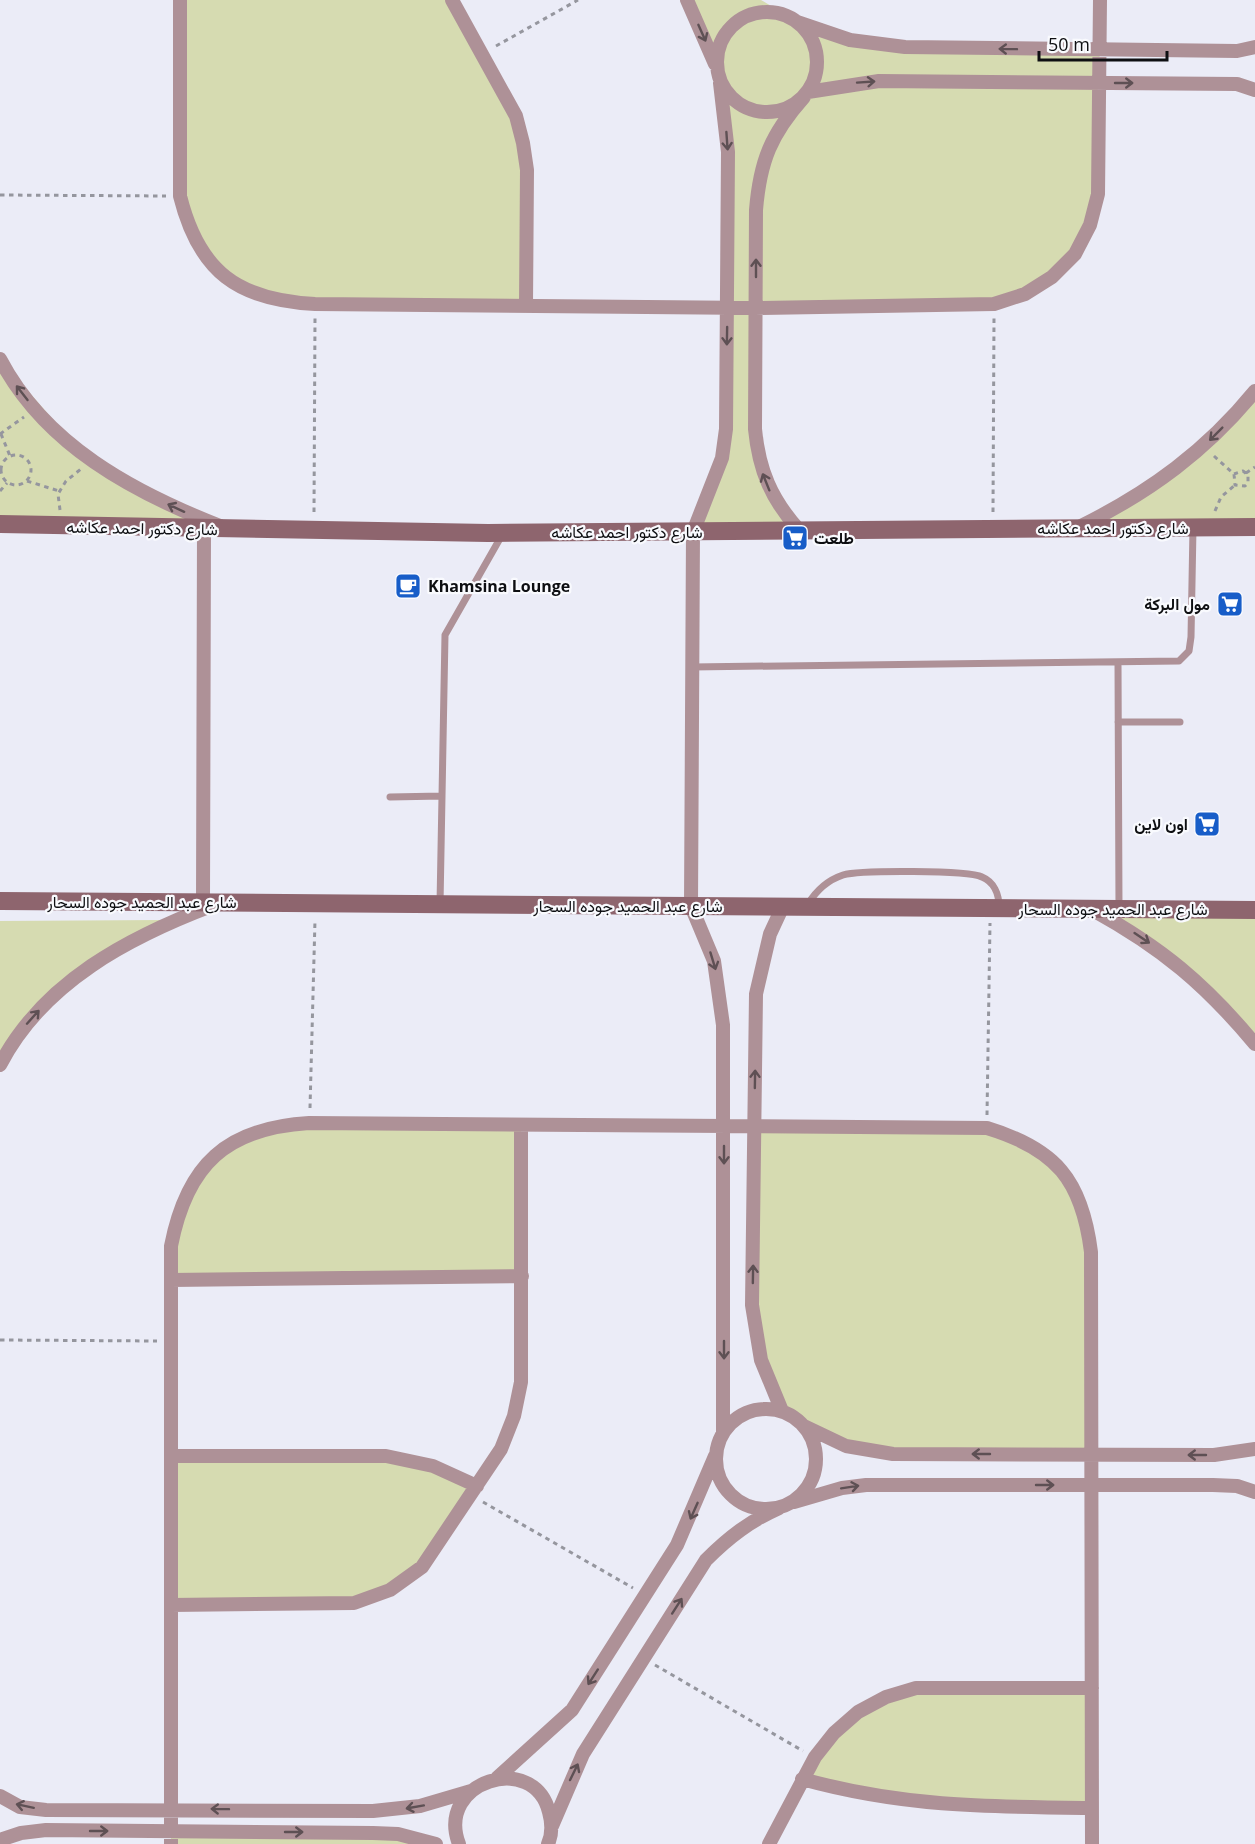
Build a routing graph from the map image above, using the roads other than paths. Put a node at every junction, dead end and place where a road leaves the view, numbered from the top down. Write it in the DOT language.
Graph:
graph roads {
  1 [pos="180,0"];
  2 [pos="452,0"];
  3 [pos="687,0"];
  4 [pos="761,0"];
  5 [pos="1100,0"];
  6 [pos="784,14"];
  7 [pos="798,22"];
  8 [pos="1255,47"];
  9 [pos="1100,50"];
  10 [pos="716,68"];
  11 [pos="720,83"];
  12 [pos="1100,83"];
  13 [pos="1255,90"];
  14 [pos="806,94"];
  15 [pos="526,305"];
  16 [pos="727,307"];
  17 [pos="756,308"];
  18 [pos="0,359"];
  19 [pos="1255,391"];
  20 [pos="0,524"];
  21 [pos="1255,527"];
  22 [pos="1078,528"];
  23 [pos="1193,528"];
  24 [pos="204,529"];
  25 [pos="230,530"];
  26 [pos="799,530"];
  27 [pos="503,532"];
  28 [pos="693,532"];
  29 [pos="1118,662"];
  30 [pos="692,667"];
  31 [pos="1118,722"];
  32 [pos="1180,722"];
  33 [pos="442,795"];
  34 [pos="390,796"];
  35 [pos="0,901"];
  36 [pos="203,902"];
  37 [pos="222,902"];
  38 [pos="440,904"];
  39 [pos="691,906"];
  40 [pos="783,906"];
  41 [pos="807,907"];
  42 [pos="995,908"];
  43 [pos="1092,909"];
  44 [pos="1119,909"];
  45 [pos="1255,910"];
  46 [pos="1255,1044"];
  47 [pos="0,1065"];
  48 [pos="521,1125"];
  49 [pos="724,1126"];
  50 [pos="754,1127"];
  51 [pos="522,1276"];
  52 [pos="171,1280"];
  53 [pos="782,1411"];
  54 [pos="804,1426"];
  55 [pos="723,1432"];
  56 [pos="1255,1449"];
  57 [pos="1091,1455"];
  58 [pos="171,1456"];
  59 [pos="715,1456"];
  60 [pos="1091,1485"];
  61 [pos="474,1490"];
  62 [pos="1255,1492"];
  63 [pos="794,1502"];
  64 [pos="779,1508"];
  65 [pos="171,1605"];
  66 [pos="1092,1688"];
  67 [pos="497,1778"];
  68 [pos="802,1779"];
  69 [pos="471,1791"];
  70 [pos="0,1796"];
  71 [pos="1092,1808"];
  72 [pos="170,1809"];
  73 [pos="171,1838"];
  74 [pos="550,1838"];
  75 [pos="0,1840"];
  76 [pos="436,1844"];
  77 [pos="459,1844"];
  78 [pos="769,1844"];
  79 [pos="1092,1844"];
  1 -- 15 [label="street"];
  2 -- 15 [label="street"];
  3 -- 10 [label="street, one-way"];
  4 -- 6 [label="street"];
  5 -- 9 [label="street"];
  6 -- 7 [label="street"];
  6 -- 10 [label="street"];
  9 -- 7 [label="street, one-way"];
  7 -- 14 [label="street"];
  8 -- 9 [label="street"];
  9 -- 12 [label="street"];
  10 -- 11 [label="street"];
  11 -- 14 [label="street"];
  11 -- 16 [label="street, one-way"];
  12 -- 13 [label="street, one-way"];
  14 -- 12 [label="street, one-way"];
  12 -- 17 [label="street"];
  17 -- 14 [label="street, one-way"];
  15 -- 16 [label="street"];
  16 -- 17 [label="street"];
  16 -- 28 [label="street, one-way"];
  26 -- 17 [label="street, one-way"];
  25 -- 18 [label="street, one-way"];
  19 -- 22 [label="street, one-way"];
  20 -- 24 [label="street, شارع دكتور احمد عكاشه"];
  21 -- 23 [label="street, شارع دكتور احمد عكاشه"];
  22 -- 23 [label="street, شارع دكتور احمد عكاشه"];
  22 -- 26 [label="street, شارع دكتور احمد عكاشه"];
  23 -- 29 [label="lane"];
  24 -- 25 [label="street, شارع دكتور احمد عكاشه"];
  24 -- 36 [label="street"];
  25 -- 27 [label="street, شارع دكتور احمد عكاشه"];
  26 -- 28 [label="street, شارع دكتور احمد عكاشه"];
  27 -- 28 [label="street, شارع دكتور احمد عكاشه"];
  27 -- 33 [label="lane"];
  28 -- 30 [label="street"];
  29 -- 30 [label="lane"];
  29 -- 31 [label="lane"];
  30 -- 39 [label="street"];
  31 -- 32 [label="lane"];
  31 -- 44 [label="lane"];
  33 -- 34 [label="lane"];
  33 -- 38 [label="lane"];
  35 -- 36 [label="street, شارع عبد الحميد جوده السحار"];
  36 -- 37 [label="street, شارع عبد الحميد جوده السحار"];
  37 -- 38 [label="street, شارع عبد الحميد جوده السحار"];
  47 -- 37 [label="street, one-way"];
  38 -- 39 [label="street, شارع عبد الحميد جوده السحار"];
  39 -- 40 [label="street, شارع عبد الحميد جوده السحار"];
  39 -- 49 [label="street, one-way"];
  40 -- 41 [label="street, شارع عبد الحميد جوده السحار"];
  50 -- 40 [label="street, one-way"];
  41 -- 42 [label="street, شارع عبد الحميد جوده السحار"];
  41 -- 42 [label="lane"];
  42 -- 43 [label="street, شارع عبد الحميد جوده السحار"];
  43 -- 44 [label="street, شارع عبد الحميد جوده السحار"];
  43 -- 46 [label="street, one-way"];
  44 -- 45 [label="street, شارع عبد الحميد جوده السحار"];
  48 -- 49 [label="street"];
  48 -- 51 [label="street"];
  48 -- 52 [label="street"];
  49 -- 50 [label="street"];
  49 -- 55 [label="street, one-way"];
  53 -- 50 [label="street, one-way"];
  50 -- 57 [label="street"];
  51 -- 52 [label="street"];
  51 -- 61 [label="street"];
  52 -- 58 [label="street"];
  53 -- 54 [label="street"];
  53 -- 55 [label="street"];
  57 -- 54 [label="street, one-way"];
  54 -- 63 [label="street"];
  55 -- 59 [label="street"];
  56 -- 57 [label="street, one-way"];
  57 -- 60 [label="street"];
  58 -- 61 [label="street"];
  58 -- 65 [label="street"];
  59 -- 64 [label="street"];
  59 -- 67 [label="street, one-way"];
  60 -- 62 [label="street"];
  63 -- 60 [label="street, one-way"];
  60 -- 66 [label="street"];
  61 -- 65 [label="street"];
  63 -- 64 [label="street"];
  74 -- 64 [label="street, one-way"];
  65 -- 72 [label="street"];
  66 -- 68 [label="street"];
  66 -- 71 [label="street"];
  67 -- 69 [label="street"];
  67 -- 74 [label="street"];
  68 -- 71 [label="street"];
  68 -- 78 [label="street"];
  69 -- 72 [label="street, one-way"];
  69 -- 77 [label="street"];
  72 -- 70 [label="street, one-way"];
  71 -- 79 [label="street"];
  72 -- 73 [label="street"];
  75 -- 73 [label="street, one-way"];
  73 -- 76 [label="street, one-way"];
}
